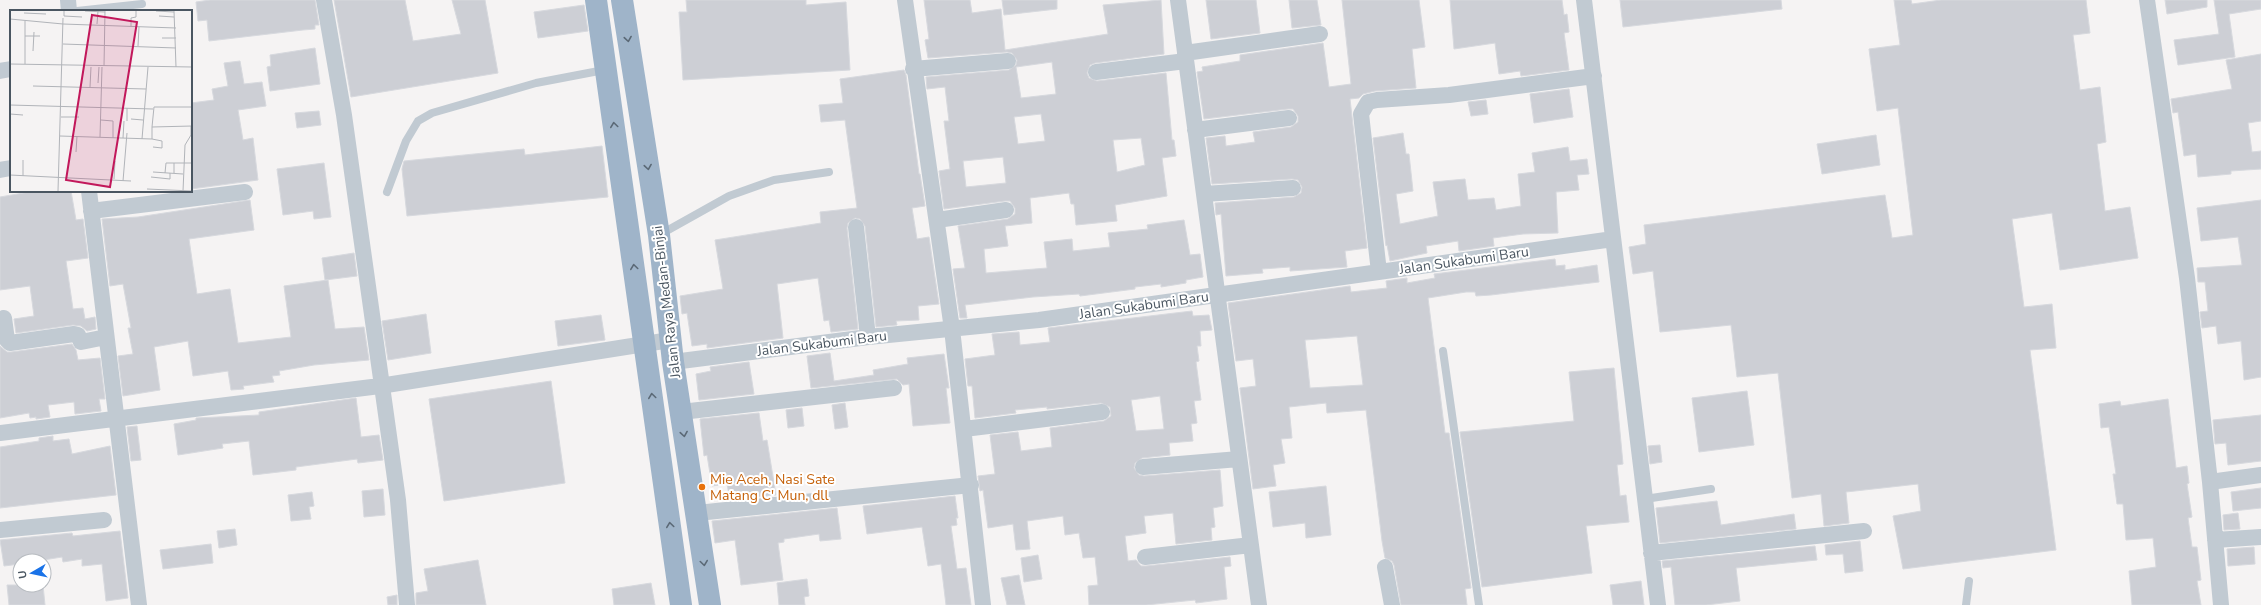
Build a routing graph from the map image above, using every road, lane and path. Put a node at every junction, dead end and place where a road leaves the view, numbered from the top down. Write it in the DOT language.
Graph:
graph roads {
  1 [pos="68,0"];
  2 [pos="324,0"];
  3 [pos="596,0"];
  4 [pos="622,0"];
  5 [pos="905,0"];
  6 [pos="1178,0"];
  7 [pos="1584,0"];
  8 [pos="2147,0"];
  9 [pos="142,4"];
  10 [pos="69,10"];
  11 [pos="86,10"];
  12 [pos="1320,34"];
  13 [pos="1185,57"];
  14 [pos="1008,61"];
  15 [pos="10,69"];
  16 [pos="606,69"];
  17 [pos="913,69"];
  18 [pos="0,71"];
  19 [pos="1096,72"];
  20 [pos="1594,76"];
  21 [pos="1289,118"];
  22 [pos="1195,130"];
  23 [pos="10,168"];
  24 [pos="0,170"];
  25 [pos="829,172"];
  26 [pos="1293,188"];
  27 [pos="89,192"];
  28 [pos="245,192"];
  29 [pos="387,192"];
  30 [pos="1204,194"];
  31 [pos="1006,210"];
  32 [pos="91,211"];
  33 [pos="937,220"];
  34 [pos="856,227"];
  35 [pos="659,235"];
  36 [pos="1613,239"];
  37 [pos="1379,272"];
  38 [pos="1217,294"];
  39 [pos="4,318"];
  40 [pos="952,329"];
  41 [pos="868,337"];
  42 [pos="106,338"];
  43 [pos="670,340"];
  44 [pos="644,343"];
  45 [pos="1443,351"];
  46 [pos="673,362"];
  47 [pos="380,386"];
  48 [pos="894,388"];
  49 [pos="681,412"];
  50 [pos="1102,412"];
  51 [pos="117,418"];
  52 [pos="964,429"];
  53 [pos="0,433"];
  54 [pos="1239,459"];
  55 [pos="1143,467"];
  56 [pos="2261,475"];
  57 [pos="2210,482"];
  58 [pos="971,485"];
  59 [pos="1711,489"];
  60 [pos="1645,499"];
  61 [pos="697,513"];
  62 [pos="104,520"];
  63 [pos="0,530"];
  64 [pos="1864,531"];
  65 [pos="2261,537"];
  66 [pos="2215,540"];
  67 [pos="1251,545"];
  68 [pos="1652,553"];
  69 [pos="1145,556"];
  70 [pos="1385,567"];
  71 [pos="1970,581"];
  72 [pos="139,605"];
  73 [pos="407,605"];
  74 [pos="681,605"];
  75 [pos="710,605"];
  76 [pos="983,605"];
  77 [pos="1259,605"];
  78 [pos="1392,605"];
  79 [pos="1479,605"];
  80 [pos="1658,605"];
  81 [pos="1966,605"];
  82 [pos="2221,605"];
  1 -- 10 [label="street"];
  2 -- 47 [label="street"];
  3 -- 16 [label="highway, Jalan Raya Medan-Binjai"];
  4 -- 35 [label="highway, Jalan Raya Medan-Binjai, one-way"];
  5 -- 17 [label="street"];
  6 -- 13 [label="street"];
  7 -- 20 [label="street"];
  8 -- 57 [label="street"];
  9 -- 11 [label="lane"];
  12 -- 13 [label="street"];
  13 -- 19 [label="street"];
  13 -- 22 [label="street"];
  14 -- 17 [label="street"];
  15 -- 18 [label="street"];
  16 -- 29 [label="lane"];
  44 -- 16 [label="highway, Jalan Raya Medan-Binjai, one-way"];
  17 -- 33 [label="street"];
  20 -- 36 [label="street"];
  20 -- 37 [label="street"];
  21 -- 22 [label="street"];
  22 -- 30 [label="street"];
  23 -- 24 [label="street"];
  25 -- 35 [label="lane"];
  26 -- 30 [label="street"];
  27 -- 32 [label="street"];
  28 -- 32 [label="street"];
  30 -- 38 [label="street"];
  31 -- 33 [label="street"];
  32 -- 42 [label="street"];
  33 -- 40 [label="street"];
  34 -- 41 [label="street"];
  35 -- 43 [label="highway, Jalan Raya Medan-Binjai"];
  36 -- 37 [label="street, Jalan Sukabumi Baru"];
  36 -- 60 [label="street"];
  37 -- 38 [label="street, Jalan Sukabumi Baru"];
  38 -- 40 [label="street, Jalan Sukabumi Baru"];
  38 -- 54 [label="street"];
  39 -- 42 [label="street"];
  40 -- 41 [label="street, Jalan Sukabumi Baru"];
  40 -- 52 [label="street"];
  41 -- 46 [label="street, Jalan Sukabumi Baru"];
  42 -- 51 [label="street"];
  43 -- 44 [label="street"];
  43 -- 46 [label="highway, Jalan Raya Medan-Binjai"];
  44 -- 47 [label="street"];
  74 -- 44 [label="highway, Jalan Raya Medan-Binjai, one-way"];
  45 -- 79 [label="lane"];
  46 -- 49 [label="highway, Jalan Raya Medan-Binjai"];
  47 -- 51 [label="street"];
  47 -- 73 [label="street"];
  48 -- 49 [label="street"];
  49 -- 61 [label="highway, Jalan Raya Medan-Binjai, one-way"];
  50 -- 52 [label="street"];
  51 -- 53 [label="street"];
  51 -- 72 [label="street"];
  52 -- 58 [label="street"];
  54 -- 55 [label="street"];
  54 -- 67 [label="street"];
  56 -- 57 [label="street"];
  57 -- 66 [label="street"];
  58 -- 61 [label="street"];
  58 -- 76 [label="street"];
  59 -- 60 [label="lane"];
  60 -- 68 [label="street"];
  61 -- 75 [label="highway, Jalan Raya Medan-Binjai, one-way"];
  62 -- 63 [label="street"];
  64 -- 68 [label="street"];
  65 -- 66 [label="street"];
  66 -- 82 [label="street"];
  67 -- 69 [label="street"];
  67 -- 77 [label="street"];
  68 -- 80 [label="street"];
  70 -- 78 [label="street"];
  71 -- 81 [label="lane"];
}
